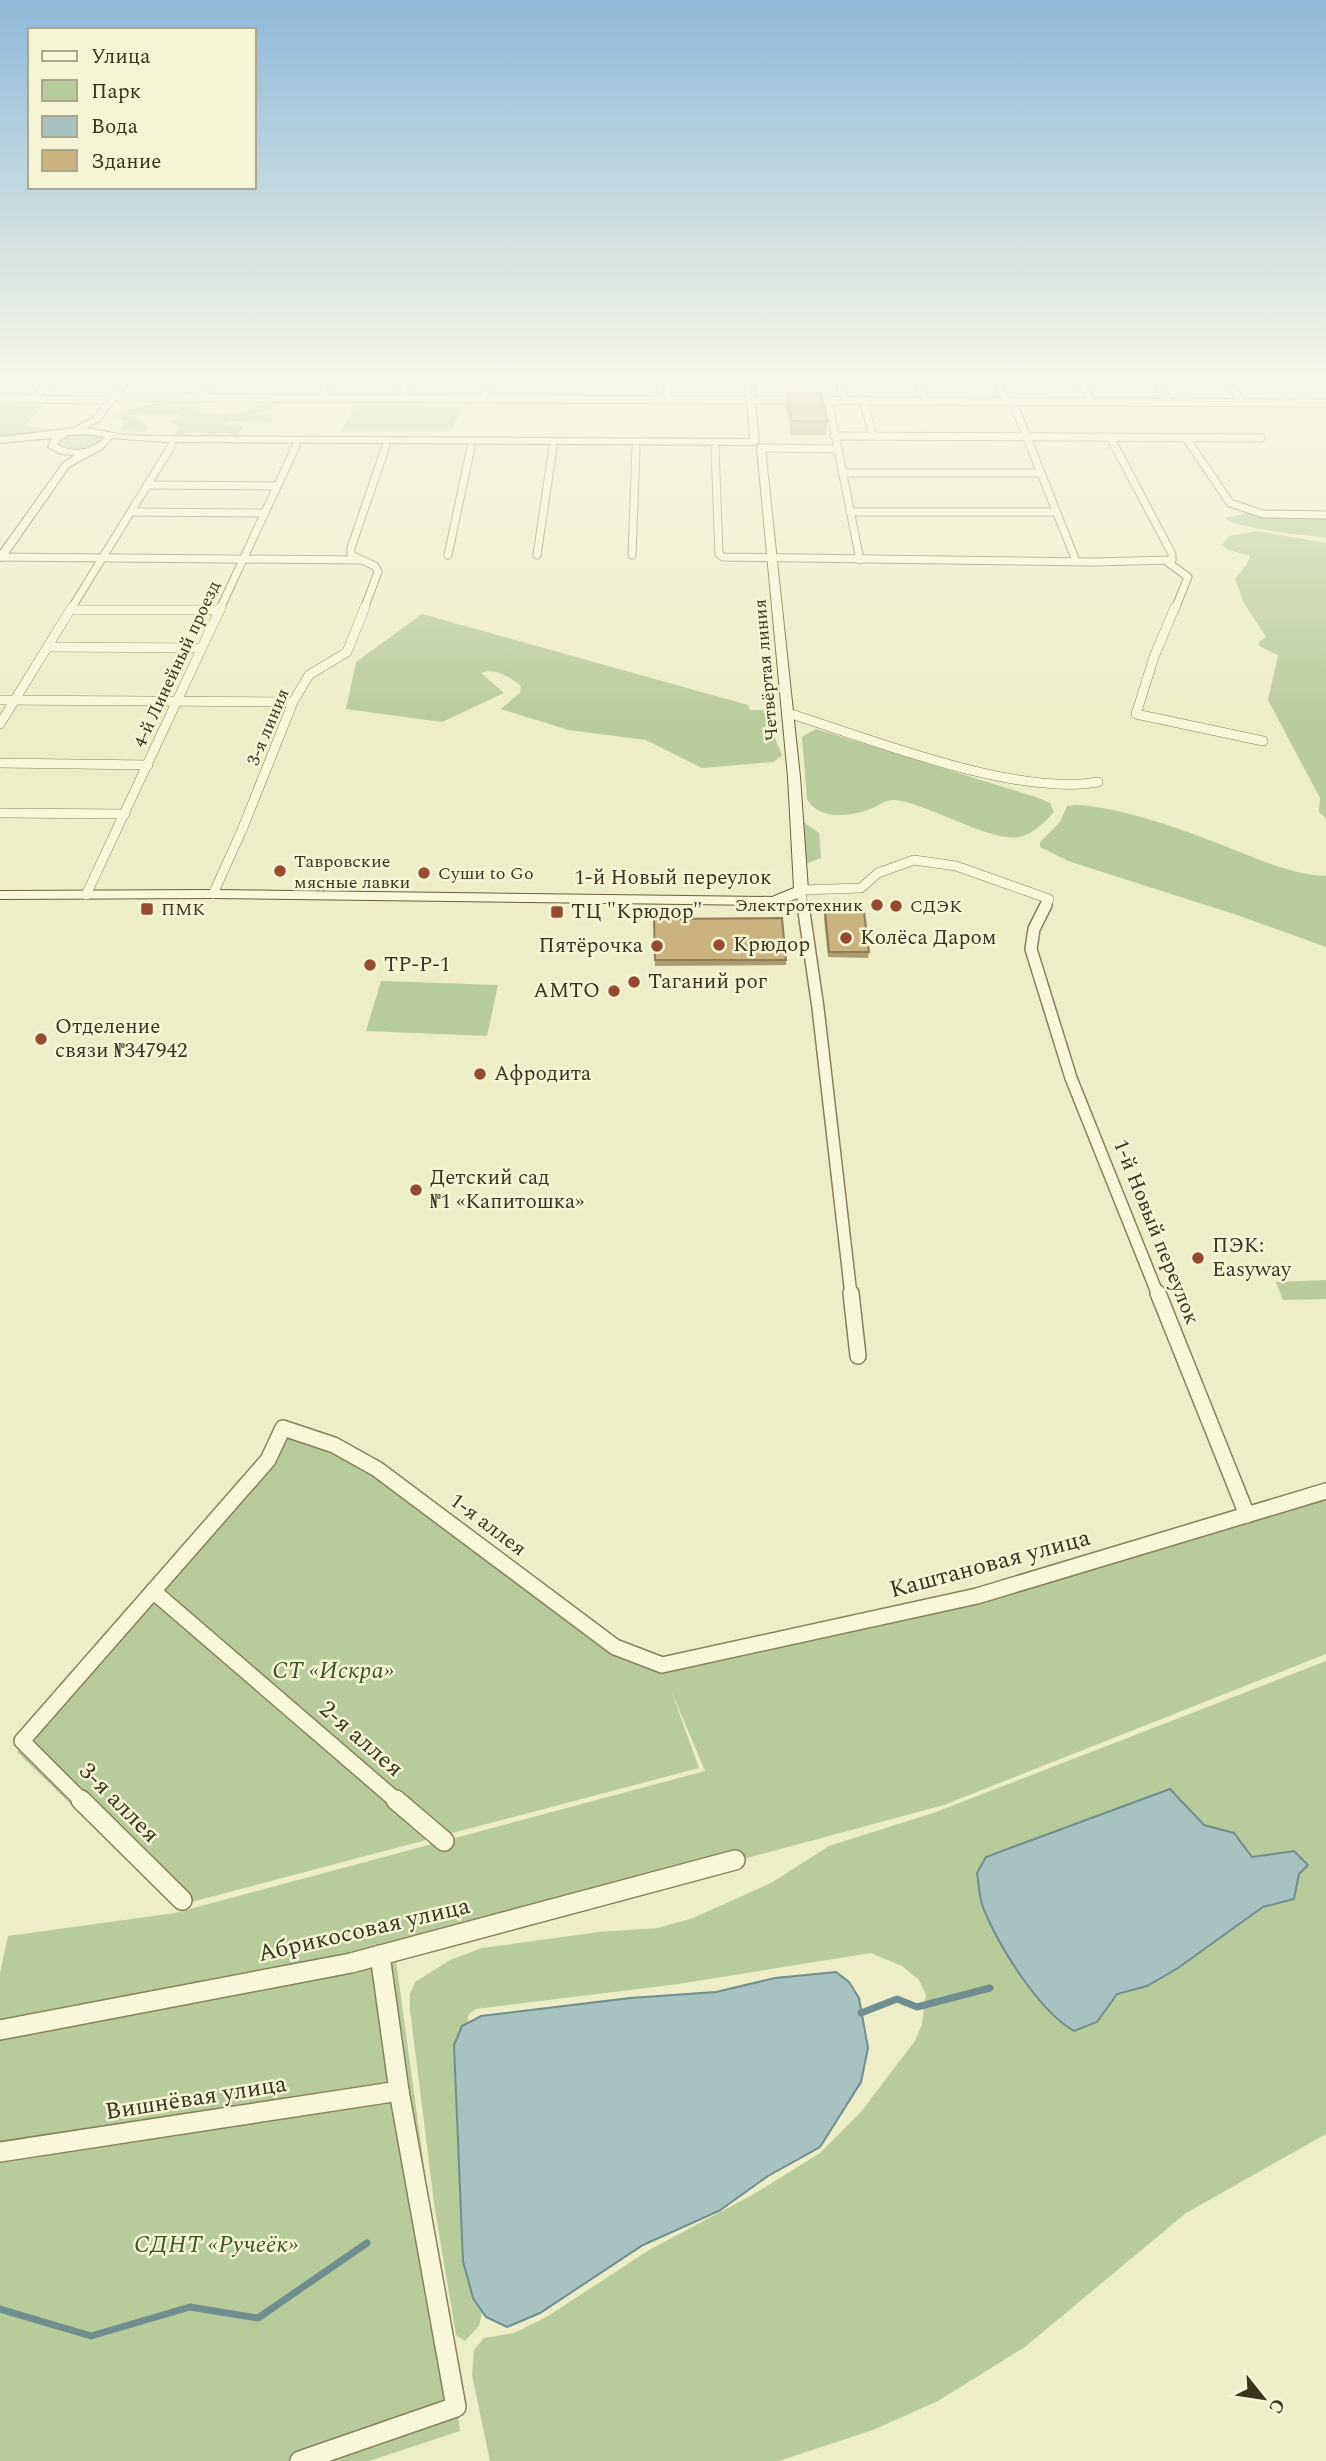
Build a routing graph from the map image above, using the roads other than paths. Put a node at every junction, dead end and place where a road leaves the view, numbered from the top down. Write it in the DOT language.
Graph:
graph roads {
  1 [pos="45,494"];
  2 [pos="142,494"];
  3 [pos="274,494"];
  4 [pos="370,494"];
  5 [pos="461,494"];
  6 [pos="546,494"];
  7 [pos="634,494"];
  8 [pos="717,494"];
  9 [pos="764,494"];
  10 [pos="846,494"];
  11 [pos="1049,494"];
  12 [pos="1140,494"];
  13 [pos="1224,494"];
  14 [pos="131,512"];
  15 [pos="850,512"];
  16 [pos="1056,512"];
  17 [pos="265,513"];
  18 [pos="1326,514"];
  19 [pos="448,555"];
  20 [pos="537,555"];
  21 [pos="632,555"];
  22 [pos="0,558"];
  23 [pos="102,558"];
  24 [pos="773,558"];
  25 [pos="243,559"];
  26 [pos="360,559"];
  27 [pos="860,560"];
  28 [pos="1169,560"];
  29 [pos="1076,561"];
  30 [pos="71,610"];
  31 [pos="220,610"];
  32 [pos="48,647"];
  33 [pos="202,648"];
  34 [pos="0,700"];
  35 [pos="15,700"];
  36 [pos="177,701"];
  37 [pos="293,702"];
  38 [pos="788,713"];
  39 [pos="0,724"];
  40 [pos="1263,741"];
  41 [pos="0,764"];
  42 [pos="148,765"];
  43 [pos="1098,782"];
  44 [pos="0,813"];
  45 [pos="125,814"];
  46 [pos="801,890"];
  47 [pos="213,894"];
  48 [pos="0,895"];
  49 [pos="86,895"];
  50 [pos="858,1356"];
  51 [pos="1326,1491"];
  52 [pos="1247,1515"];
  53 [pos="153,1591"];
  54 [pos="662,1665"];
  55 [pos="444,1840"];
  56 [pos="735,1860"];
  57 [pos="182,1899"];
  58 [pos="380,1955"];
  59 [pos="0,2030"];
  60 [pos="399,2091"];
  61 [pos="0,2152"];
  62 [pos="300,2461"];
  1 -- 22 [label="street"];
  2 -- 14 [label="street"];
  3 -- 17 [label="street, 4-й Линейный проезд"];
  4 -- 26 [label="street, 3-я линия"];
  5 -- 19 [label="street"];
  6 -- 20 [label="street"];
  7 -- 21 [label="street"];
  8 -- 24 [label="street"];
  9 -- 24 [label="street, Четвёртая линия"];
  10 -- 15 [label="street"];
  11 -- 16 [label="street"];
  12 -- 28 [label="street"];
  13 -- 18 [label="street"];
  14 -- 17 [label="street"];
  14 -- 23 [label="street"];
  15 -- 16 [label="street"];
  15 -- 27 [label="street"];
  16 -- 29 [label="street"];
  17 -- 25 [label="street, 4-й Линейный проезд"];
  22 -- 23 [label="street"];
  23 -- 25 [label="street"];
  23 -- 30 [label="street"];
  24 -- 27 [label="street"];
  24 -- 38 [label="street, Четвёртая линия"];
  25 -- 26 [label="street"];
  25 -- 31 [label="street, 4-й Линейный проезд"];
  26 -- 37 [label="street, 3-я линия"];
  27 -- 29 [label="street"];
  28 -- 29 [label="street"];
  28 -- 40 [label="street"];
  30 -- 31 [label="street"];
  30 -- 32 [label="street"];
  31 -- 33 [label="street, 4-й Линейный проезд"];
  32 -- 33 [label="street"];
  32 -- 35 [label="street"];
  33 -- 36 [label="street, 4-й Линейный проезд"];
  34 -- 35 [label="street"];
  35 -- 36 [label="street"];
  35 -- 39 [label="street"];
  36 -- 37 [label="street"];
  36 -- 42 [label="street, 4-й Линейный проезд"];
  37 -- 47 [label="street, 3-я линия"];
  38 -- 43 [label="street"];
  38 -- 46 [label="street, Четвёртая линия"];
  41 -- 42 [label="street"];
  42 -- 45 [label="street, 4-й Линейный проезд"];
  44 -- 45 [label="street"];
  45 -- 49 [label="street, 4-й Линейный проезд"];
  46 -- 47 [label="street, 1-й Новый переулок"];
  46 -- 50 [label="street"];
  46 -- 52 [label="street, 1-й Новый переулок"];
  47 -- 49 [label="street, 1-й Новый переулок"];
  48 -- 49 [label="street, 1-й Новый переулок"];
  51 -- 52 [label="street, Каштановая улица"];
  52 -- 54 [label="street, Каштановая улица"];
  53 -- 54 [label="street, 1-я аллея"];
  53 -- 55 [label="street, 2-я аллея"];
  53 -- 57 [label="street, 3-я аллея"];
  56 -- 58 [label="street, Абрикосовая улица"];
  58 -- 59 [label="street, Абрикосовая улица"];
  58 -- 60 [label="street"];
  60 -- 61 [label="street, Вишнёвая улица"];
  60 -- 62 [label="street"];
}
